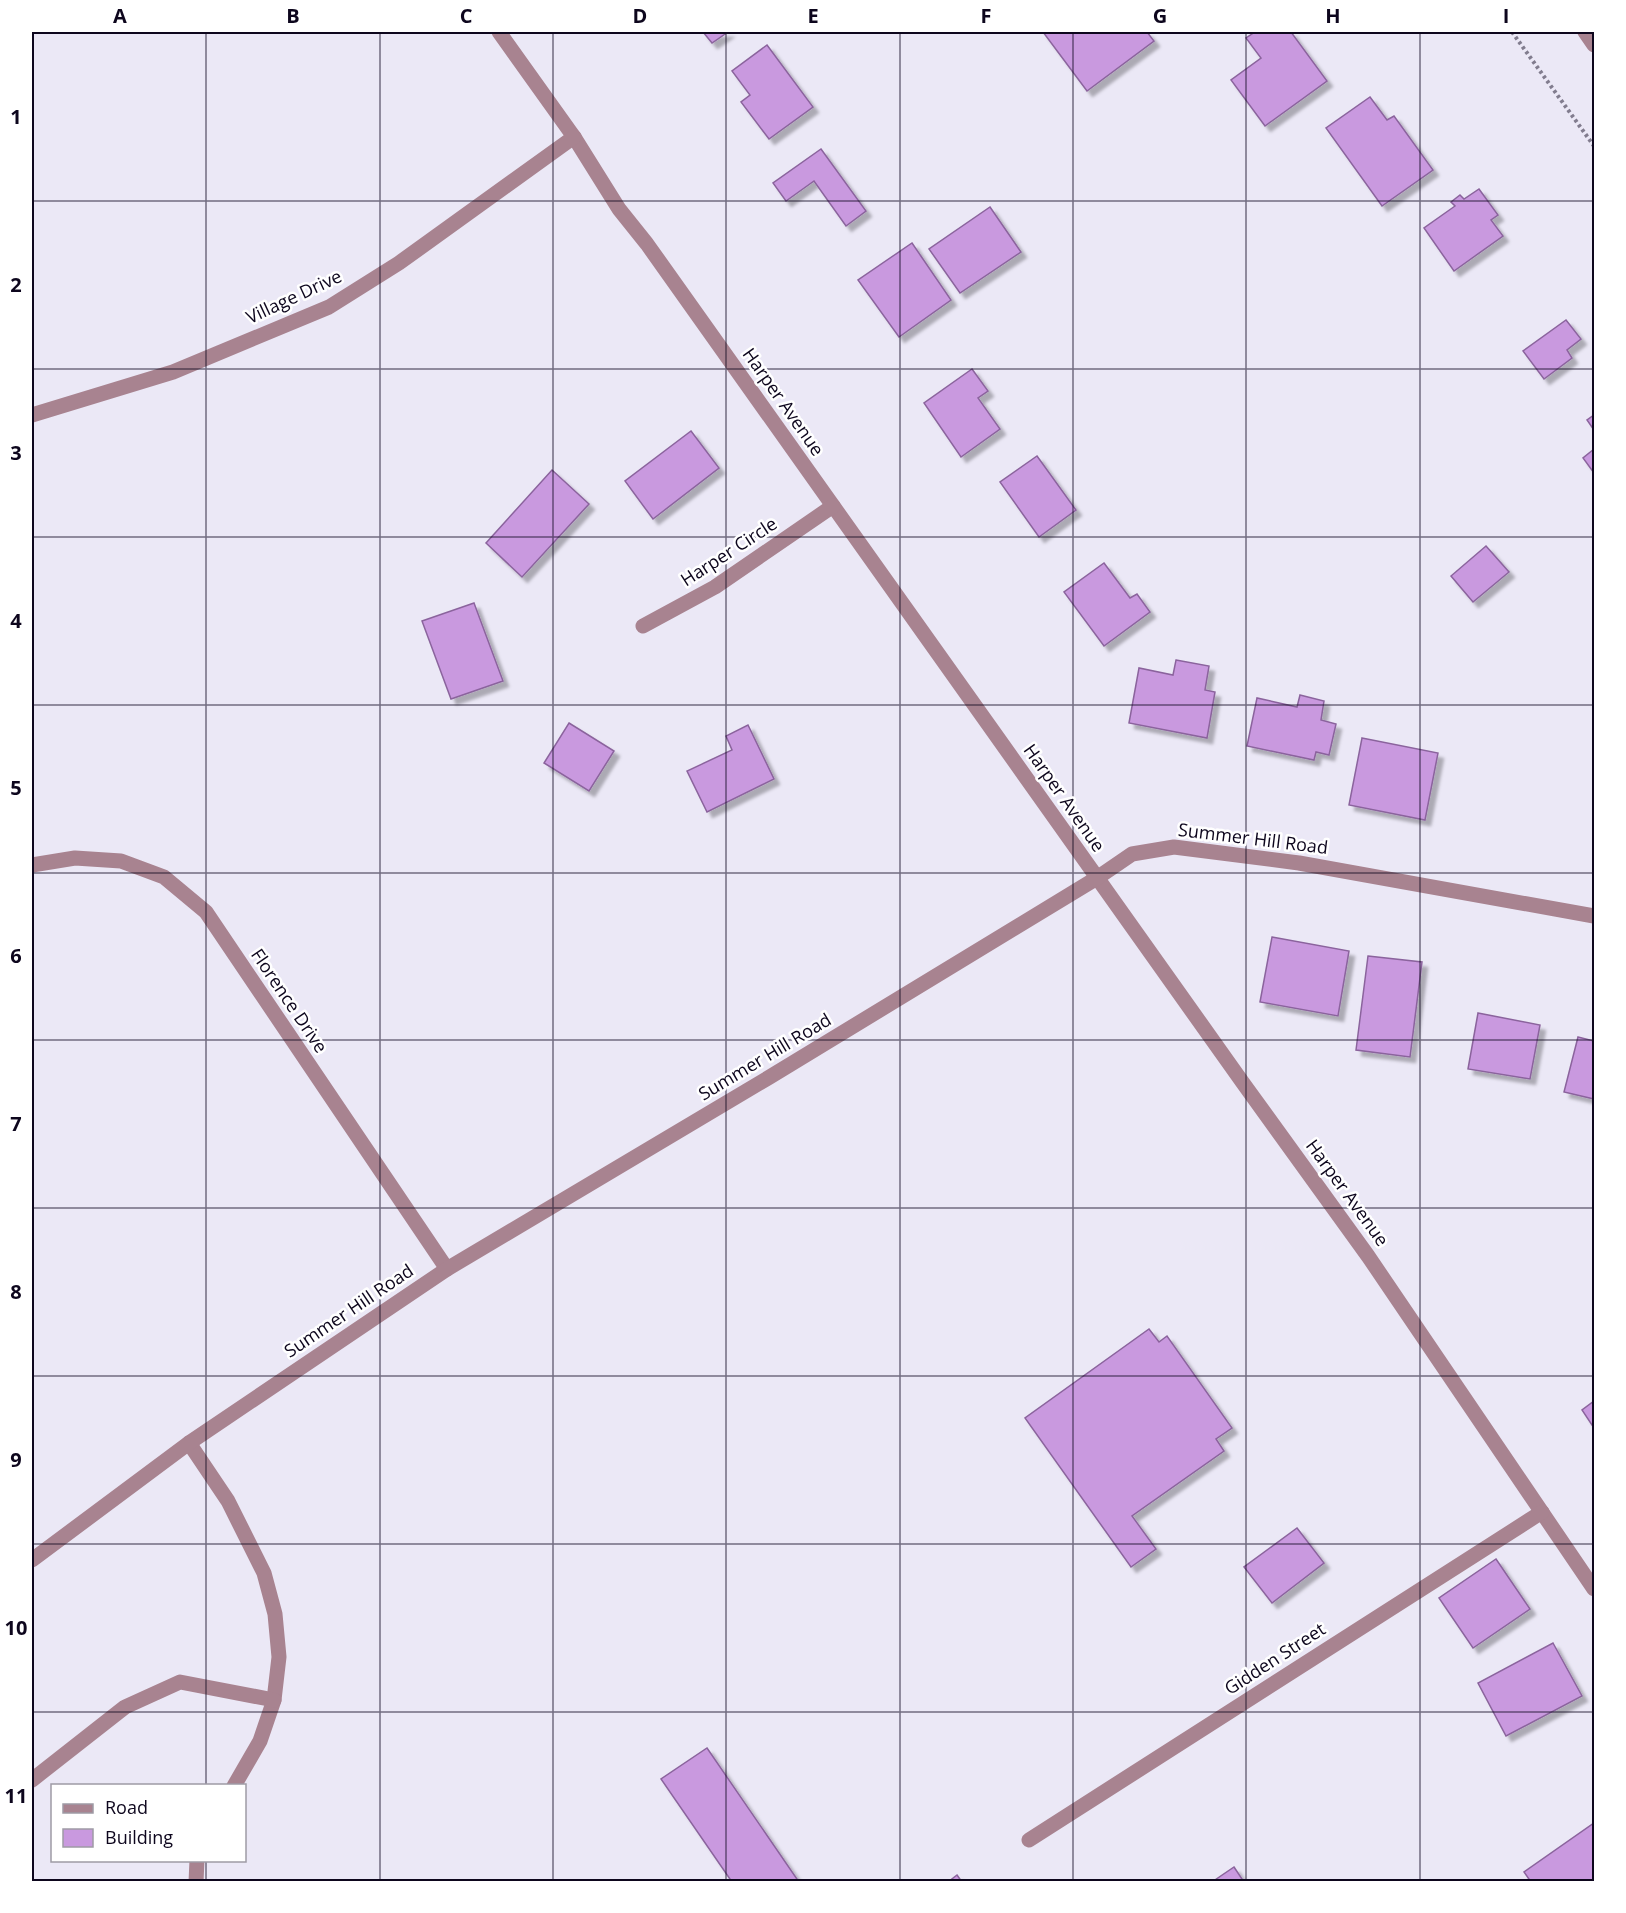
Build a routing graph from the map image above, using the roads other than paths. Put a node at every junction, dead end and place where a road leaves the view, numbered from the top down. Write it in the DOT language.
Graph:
graph roads {
  1 [pos="499,32"];
  2 [pos="1585,32"];
  3 [pos="1594,45"];
  4 [pos="574,137"];
  5 [pos="32,415"];
  6 [pos="833,506"];
  7 [pos="643,626"];
  8 [pos="32,865"];
  9 [pos="1097,878"];
  10 [pos="1594,916"];
  11 [pos="447,1269"];
  12 [pos="189,1443"];
  13 [pos="1542,1512"];
  14 [pos="32,1560"];
  15 [pos="1594,1589"];
  16 [pos="274,1700"];
  17 [pos="32,1779"];
  18 [pos="235,1784"];
  19 [pos="1029,1840"];
  20 [pos="197,1862"];
  21 [pos="196,1881"];
  1 -- 4 [label="street, Harper Avenue"];
  2 -- 3 [label="street"];
  4 -- 5 [label="street, Village Drive"];
  4 -- 6 [label="street, Harper Avenue"];
  6 -- 7 [label="street, Harper Circle"];
  6 -- 9 [label="street, Harper Avenue"];
  8 -- 11 [label="street, Florence Drive"];
  9 -- 10 [label="street, Summer Hill Road"];
  9 -- 11 [label="street, Summer Hill Road"];
  9 -- 13 [label="street, Harper Avenue"];
  11 -- 12 [label="street, Summer Hill Road"];
  12 -- 14 [label="street, Summer Hill Road"];
  12 -- 16 [label="street"];
  13 -- 15 [label="street, Harper Avenue"];
  13 -- 19 [label="street, Gidden Street"];
  16 -- 17 [label="street"];
  16 -- 18 [label="street"];
  20 -- 21 [label="street"];
}
